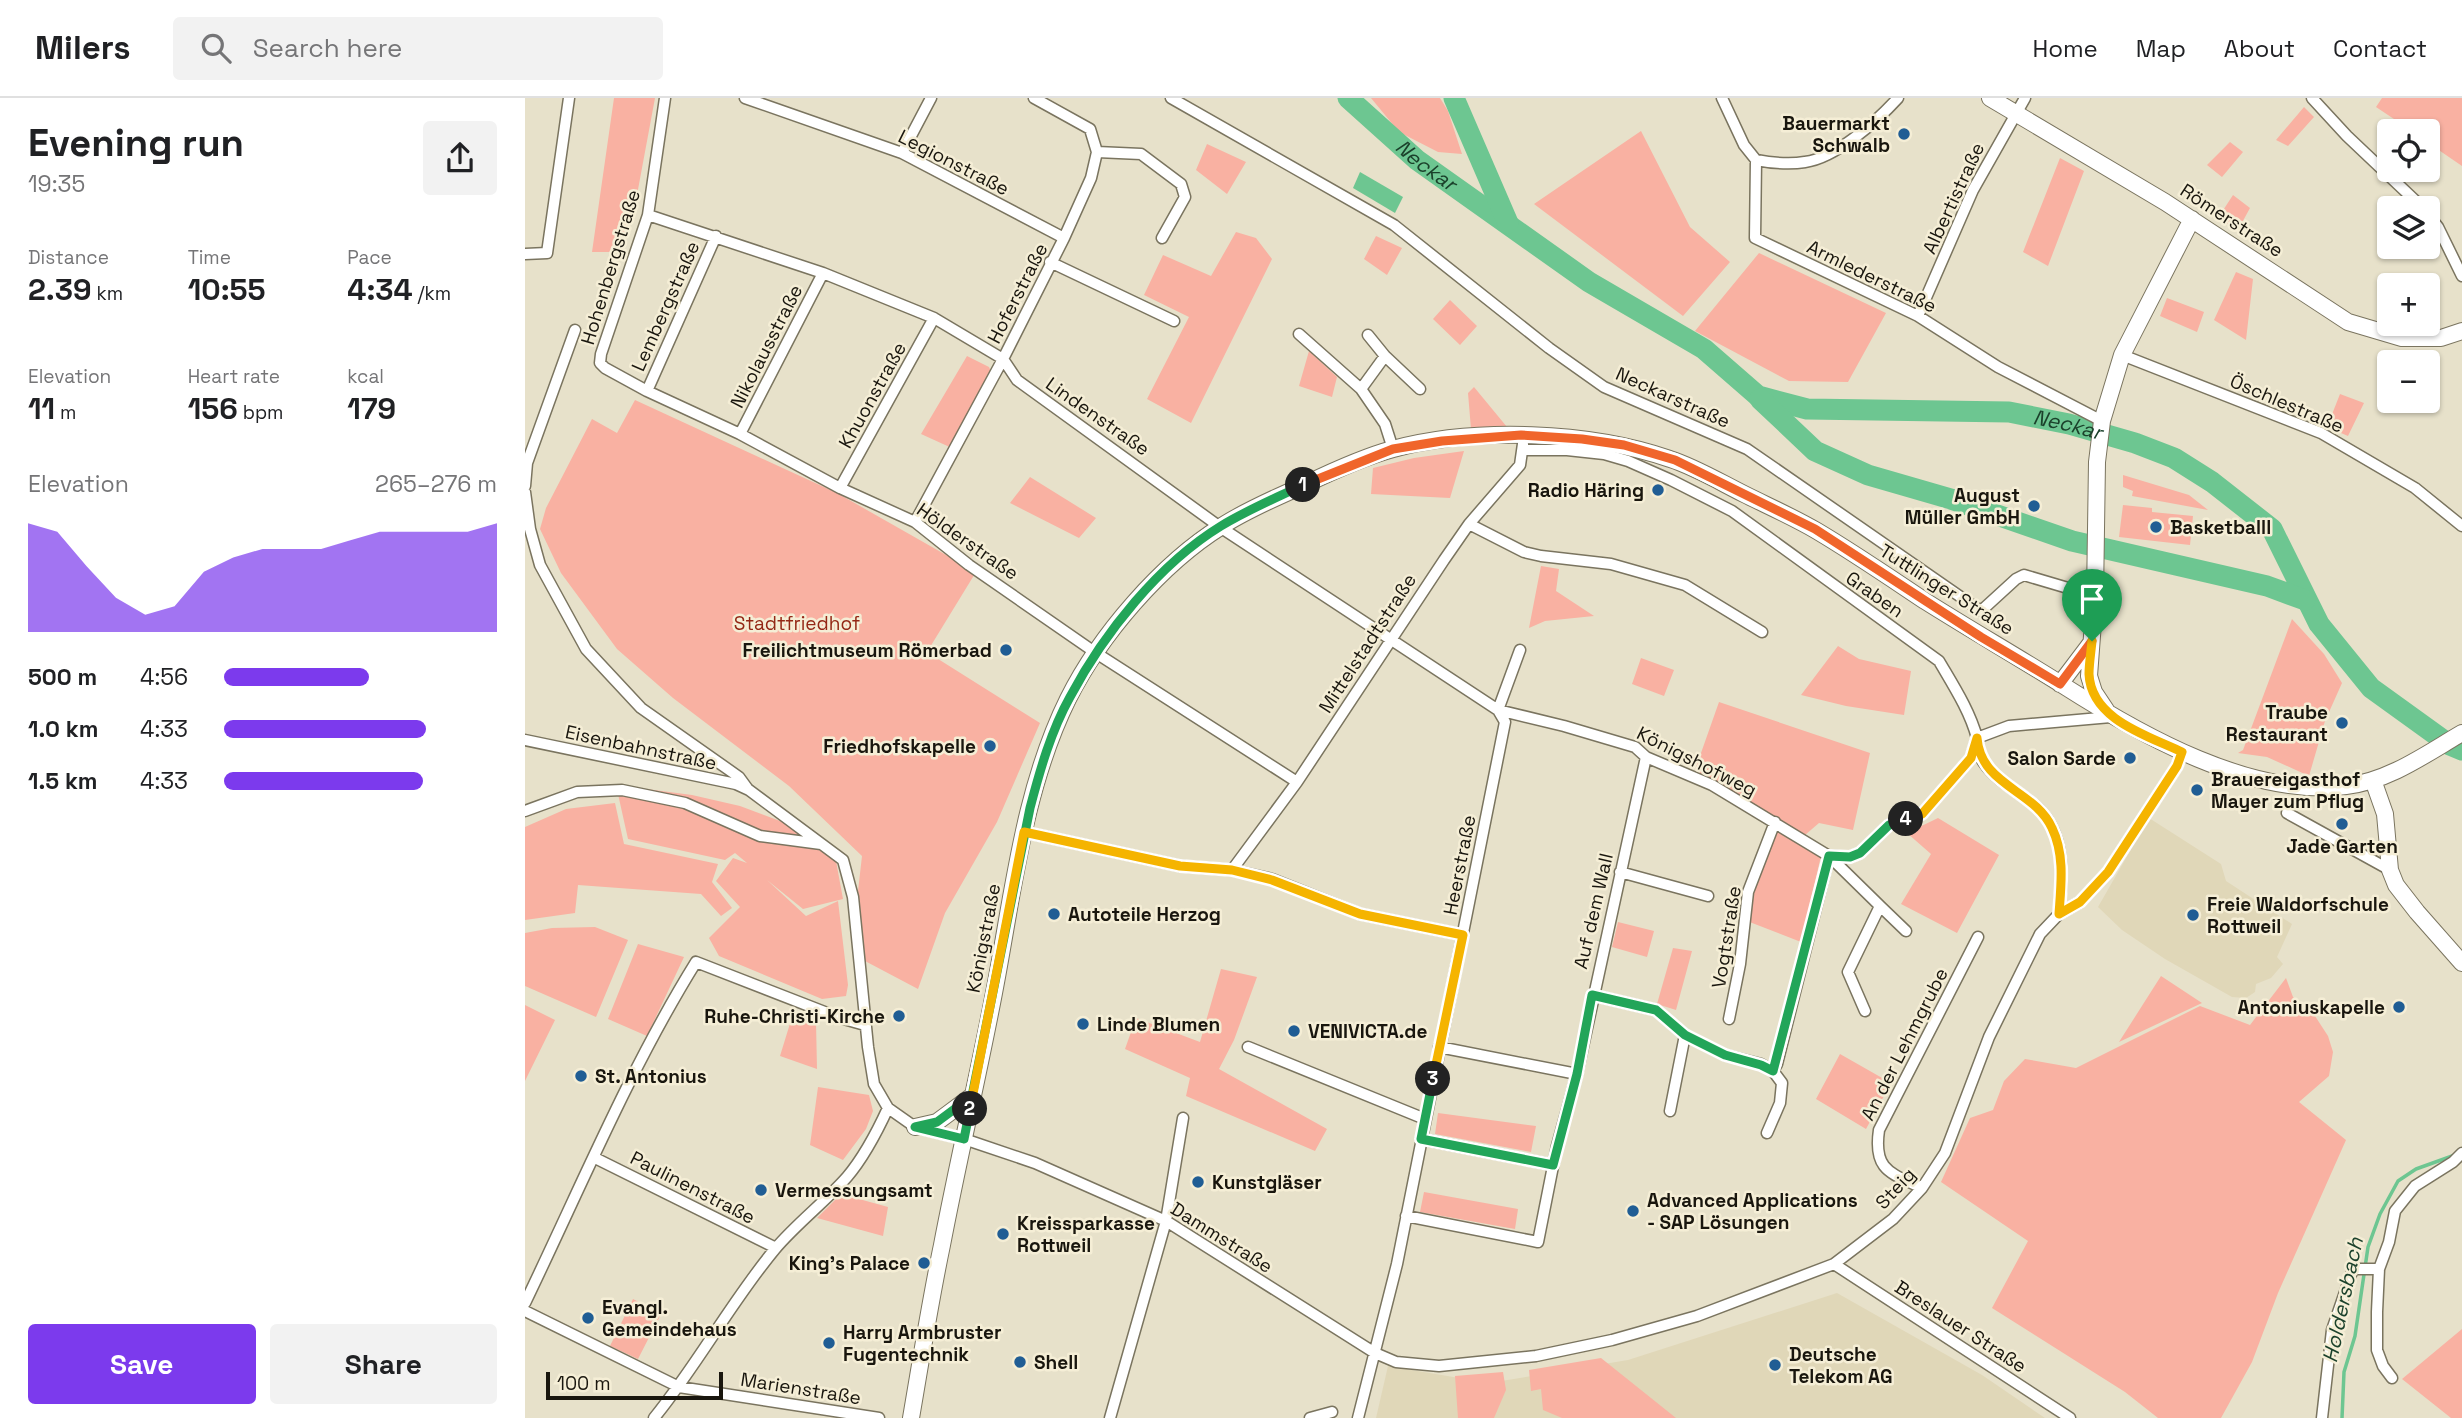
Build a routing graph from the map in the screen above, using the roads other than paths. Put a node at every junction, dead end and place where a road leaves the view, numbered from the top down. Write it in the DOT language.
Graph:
graph roads {
  1 [pos="569,98"];
  2 [pos="665,98"];
  3 [pos="745,98"];
  4 [pos="931,98"];
  5 [pos="1034,98"];
  6 [pos="1171,98"];
  7 [pos="1722,98"];
  8 [pos="1898,98"];
  9 [pos="1990,98"];
  10 [pos="2025,98"];
  11 [pos="2312,98"];
  12 [pos="2015,113"];
  13 [pos="1097,152"];
  14 [pos="902,153"];
  15 [pos="1755,160"];
  16 [pos="2410,196"];
  17 [pos="648,215"];
  18 [pos="2192,219"];
  19 [pos="2440,231"];
  20 [pos="716,236"];
  21 [pos="1064,238"];
  22 [pos="1162,238"];
  23 [pos="525,254"];
  24 [pos="1050,262"];
  25 [pos="823,274"];
  26 [pos="2462,275"];
  27 [pos="1918,316"];
  28 [pos="934,318"];
  29 [pos="1174,321"];
  30 [pos="575,330"];
  31 [pos="2462,331"];
  32 [pos="1299,334"];
  33 [pos="1368,335"];
  34 [pos="2122,355"];
  35 [pos="1385,356"];
  36 [pos="1003,359"];
  37 [pos="600,363"];
  38 [pos="1420,388"];
  39 [pos="1361,389"];
  40 [pos="647,391"];
  41 [pos="2102,421"];
  42 [pos="740,435"];
  43 [pos="1523,443"];
  44 [pos="1393,449"];
  45 [pos="525,486"];
  46 [pos="840,488"];
  47 [pos="525,492"];
  48 [pos="915,522"];
  49 [pos="1469,524"];
  50 [pos="2462,526"];
  51 [pos="1220,527"];
  52 [pos="2095,596"];
  53 [pos="1762,632"];
  54 [pos="1391,638"];
  55 [pos="2092,641"];
  56 [pos="1520,650"];
  57 [pos="1096,653"];
  58 [pos="2060,684"];
  59 [pos="1498,710"];
  60 [pos="2111,717"];
  61 [pos="2462,733"];
  62 [pos="1977,738"];
  63 [pos="525,740"];
  64 [pos="2182,752"];
  65 [pos="1646,757"];
  66 [pos="2373,780"];
  67 [pos="1297,782"];
  68 [pos="749,790"];
  69 [pos="525,811"];
  70 [pos="2287,813"];
  71 [pos="1775,822"];
  72 [pos="1024,832"];
  73 [pos="824,844"];
  74 [pos="1829,856"];
  75 [pos="1232,870"];
  76 [pos="2390,870"];
  77 [pos="1620,872"];
  78 [pos="1708,896"];
  79 [pos="1880,906"];
  80 [pos="2059,914"];
  81 [pos="1906,931"];
  82 [pos="1463,935"];
  83 [pos="1979,937"];
  84 [pos="2462,963"];
  85 [pos="1592,995"];
  86 [pos="1865,1011"];
  87 [pos="1729,1019"];
  88 [pos="865,1025"];
  89 [pos="1685,1035"];
  90 [pos="1248,1047"];
  91 [pos="1439,1048"];
  92 [pos="1773,1071"];
  93 [pos="1577,1074"];
  94 [pos="972,1096"];
  95 [pos="887,1108"];
  96 [pos="1670,1111"];
  97 [pos="1183,1118"];
  98 [pos="1425,1119"];
  99 [pos="915,1127"];
  100 [pos="1767,1133"];
  101 [pos="964,1139"];
  102 [pos="1421,1139"];
  103 [pos="2461,1154"];
  104 [pos="595,1157"];
  105 [pos="1553,1165"];
  106 [pos="1922,1188"];
  107 [pos="1406,1216"];
  108 [pos="1166,1221"];
  109 [pos="776,1248"];
  110 [pos="1833,1264"];
  111 [pos="2370,1269"];
  112 [pos="525,1303"];
  113 [pos="525,1311"];
  114 [pos="1375,1353"];
  115 [pos="2392,1378"];
  116 [pos="679,1387"];
  117 [pos="1332,1412"];
  118 [pos="654,1418"];
  119 [pos="879,1418"];
  120 [pos="911,1418"];
  121 [pos="1110,1418"];
  122 [pos="1310,1418"];
  123 [pos="1358,1418"];
  124 [pos="2070,1418"];
  125 [pos="2322,1418"];
  1 -- 23 [label="street"];
  2 -- 17 [label="street, Hohenbergstraße"];
  3 -- 14 [label="street, Legionstraße"];
  4 -- 14 [label="street"];
  5 -- 13 [label="street"];
  6 -- 52 [label="street, Neckarstraße"];
  7 -- 15 [label="street"];
  8 -- 15 [label="street"];
  9 -- 12 [label="street, Römerstraße"];
  10 -- 12 [label="street, Albertistraße"];
  11 -- 16 [label="street"];
  12 -- 18 [label="street, Römerstraße"];
  12 -- 27 [label="street, Albertistraße"];
  13 -- 21 [label="street, Hoferstraße"];
  13 -- 22 [label="street"];
  14 -- 21 [label="street, Legionstraße"];
  15 -- 27 [label="street, Armlederstraße"];
  17 -- 20 [label="street, Lindenstraße"];
  17 -- 37 [label="street, Hohenbergstraße"];
  18 -- 31 [label="street, Römerstraße"];
  18 -- 34 [label="street"];
  19 -- 26 [label="street"];
  20 -- 25 [label="street, Lindenstraße"];
  20 -- 40 [label="street, Lembergstraße"];
  21 -- 24 [label="street, Hoferstraße"];
  24 -- 29 [label="street"];
  24 -- 36 [label="street, Hoferstraße"];
  25 -- 28 [label="street, Lindenstraße"];
  25 -- 42 [label="street, Nikolausstraße"];
  27 -- 41 [label="street, Armlederstraße"];
  28 -- 36 [label="street, Lindenstraße"];
  28 -- 46 [label="street, Khuonstraße"];
  30 -- 45 [label="street"];
  32 -- 39 [label="street"];
  33 -- 35 [label="street"];
  34 -- 41 [label="street"];
  34 -- 50 [label="street, Öschlestraße"];
  35 -- 38 [label="street"];
  35 -- 39 [label="street"];
  36 -- 48 [label="street, Hoferstraße"];
  36 -- 51 [label="street, Lindenstraße"];
  37 -- 40 [label="street, Hölderstraße"];
  39 -- 44 [label="street"];
  40 -- 42 [label="street, Hölderstraße"];
  41 -- 52 [label="street"];
  42 -- 46 [label="street, Hölderstraße"];
  43 -- 44 [label="street, Tuttlinger Straße"];
  43 -- 49 [label="street, Mittelstadtstraße"];
  43 -- 58 [label="street, Tuttlinger Straße"];
  43 -- 62 [label="street, Graben"];
  44 -- 51 [label="street, Tuttlinger Straße"];
  46 -- 48 [label="street, Hölderstraße"];
  47 -- 68 [label="street, Eisenbahnstraße"];
  48 -- 57 [label="street, Hölderstraße"];
  49 -- 53 [label="street"];
  49 -- 54 [label="street, Mittelstadtstraße"];
  51 -- 54 [label="street, Lindenstraße"];
  51 -- 57 [label="street, Königstraße"];
  52 -- 55 [label="street"];
  54 -- 59 [label="street, Lindenstraße"];
  54 -- 67 [label="street, Mittelstadtstraße"];
  55 -- 58 [label="street"];
  55 -- 60 [label="street"];
  56 -- 59 [label="street, Heerstraße"];
  57 -- 67 [label="street, Hölderstraße"];
  57 -- 72 [label="street, Königstraße"];
  58 -- 60 [label="street, Tuttlinger Straße"];
  59 -- 65 [label="street, Königshofweg"];
  59 -- 82 [label="street, Heerstraße"];
  60 -- 62 [label="street"];
  60 -- 64 [label="street, Tuttlinger Straße"];
  61 -- 66 [label="street, Tuttlinger Straße"];
  62 -- 74 [label="street"];
  62 -- 80 [label="street, Graben"];
  63 -- 68 [label="street, Eisenbahnstraße"];
  64 -- 66 [label="street, Tuttlinger Straße"];
  64 -- 80 [label="street, Steig"];
  65 -- 71 [label="street, Königshofweg"];
  65 -- 77 [label="street, Auf dem Wall"];
  66 -- 76 [label="street"];
  67 -- 75 [label="street, Mittelstadtstraße"];
  68 -- 73 [label="street, Eisenbahnstraße"];
  69 -- 73 [label="street"];
  70 -- 76 [label="street"];
  71 -- 74 [label="street, Königshofweg"];
  71 -- 87 [label="street, Vogtstraße"];
  72 -- 75 [label="street"];
  72 -- 94 [label="street, Königstraße"];
  73 -- 88 [label="street, Eisenbahnstraße"];
  74 -- 79 [label="street, Königshofweg"];
  74 -- 92 [label="street"];
  75 -- 82 [label="street"];
  76 -- 84 [label="street"];
  77 -- 78 [label="street"];
  77 -- 85 [label="street, Auf dem Wall"];
  79 -- 81 [label="street, Königshofweg"];
  79 -- 86 [label="street"];
  80 -- 106 [label="street, Steig"];
  82 -- 91 [label="street, Heerstraße"];
  83 -- 106 [label="street, An der Lehmgrube"];
  85 -- 89 [label="street"];
  85 -- 93 [label="street, Auf dem Wall"];
  88 -- 95 [label="street, Eisenbahnstraße"];
  88 -- 104 [label="street"];
  89 -- 92 [label="street"];
  89 -- 96 [label="street"];
  90 -- 98 [label="street"];
  91 -- 93 [label="street"];
  91 -- 98 [label="street, Heerstraße"];
  92 -- 100 [label="street"];
  93 -- 105 [label="street, Auf dem Wall"];
  94 -- 99 [label="street"];
  94 -- 101 [label="street, Königstraße"];
  95 -- 99 [label="street"];
  95 -- 109 [label="street"];
  97 -- 108 [label="street"];
  98 -- 102 [label="street, Heerstraße"];
  99 -- 101 [label="street"];
  101 -- 108 [label="street, Dammstraße"];
  101 -- 120 [label="street, Königstraße"];
  102 -- 105 [label="street"];
  102 -- 107 [label="street, Heerstraße"];
  103 -- 111 [label="street"];
  104 -- 109 [label="street, Paulinenstraße"];
  104 -- 112 [label="street"];
  105 -- 107 [label="street, Auf dem Wall"];
  106 -- 110 [label="street, Steig"];
  107 -- 114 [label="street, Heerstraße"];
  108 -- 114 [label="street, Dammstraße"];
  108 -- 121 [label="street"];
  109 -- 116 [label="street"];
  110 -- 114 [label="street, Steig"];
  110 -- 124 [label="street, Breslauer Straße"];
  111 -- 115 [label="street"];
  111 -- 125 [label="street"];
  113 -- 116 [label="street, Marienstraße"];
  114 -- 123 [label="street, Heerstraße"];
  116 -- 118 [label="street"];
  116 -- 119 [label="street, Marienstraße"];
  117 -- 122 [label="street"];
}
